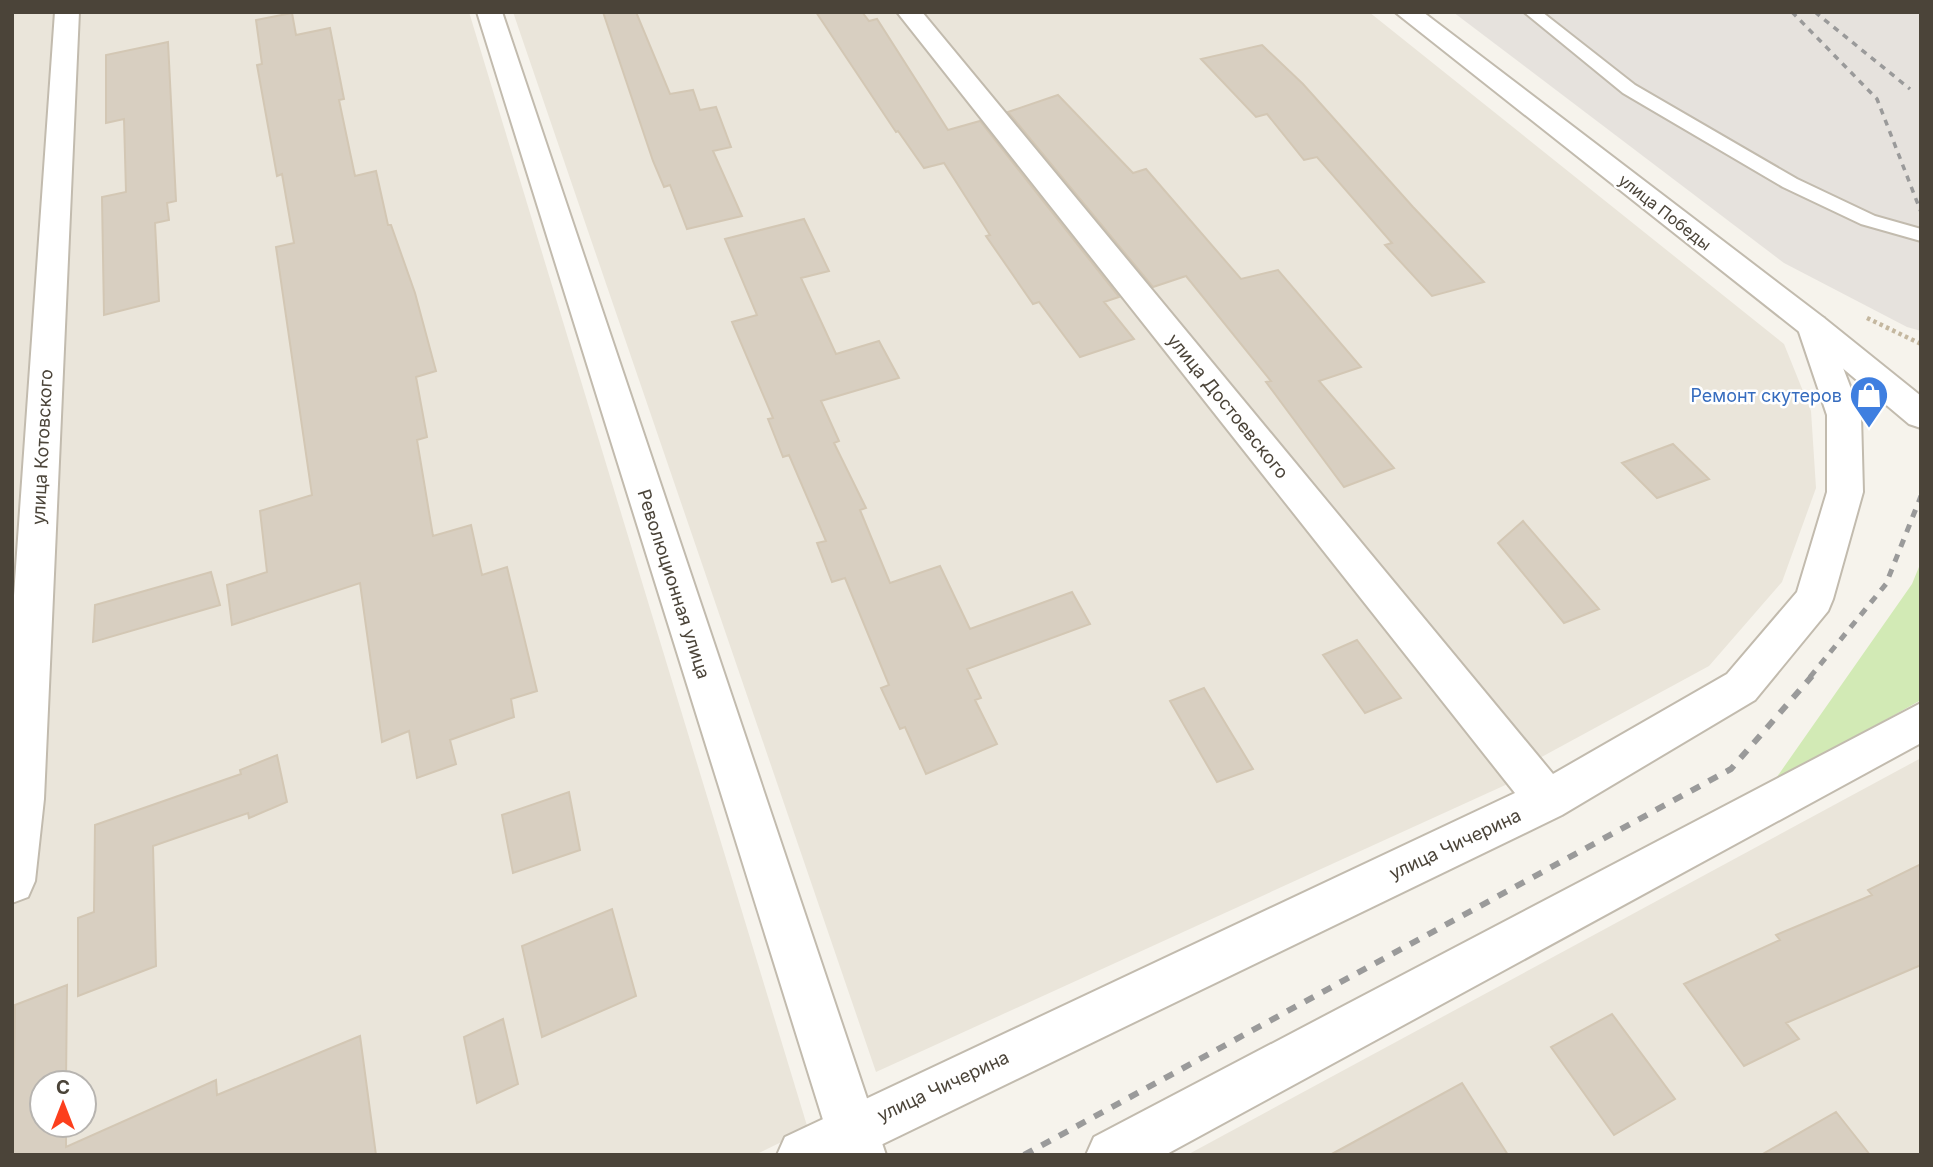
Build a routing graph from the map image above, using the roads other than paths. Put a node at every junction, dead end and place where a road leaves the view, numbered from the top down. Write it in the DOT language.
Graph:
graph roads {
  1 [pos="67,12"];
  2 [pos="489,12"];
  3 [pos="909,12"];
  4 [pos="1407,12"];
  5 [pos="1532,12"];
  6 [pos="1921,235"];
  7 [pos="1813,326"];
  8 [pos="1921,415"];
  9 [pos="1921,722"];
  10 [pos="1547,800"];
  11 [pos="17,801"];
  12 [pos="12,881"];
  13 [pos="856,1142"];
  14 [pos="803,1155"];
  15 [pos="1112,1155"];
  1 -- 11 [label="street, улица Котовского"];
  2 -- 13 [label="street, Революционная улица"];
  3 -- 10 [label="street, улица Достоевского"];
  4 -- 7 [label="street, улица Победы"];
  5 -- 6 [label="lane"];
  7 -- 8 [label="street, улица Победы"];
  7 -- 10 [label="street, улица Чичерина"];
  9 -- 15 [label="street"];
  10 -- 13 [label="street, улица Чичерина"];
  11 -- 12 [label="street, улица Котовского"];
  13 -- 14 [label="street, улица Чичерина"];
}
